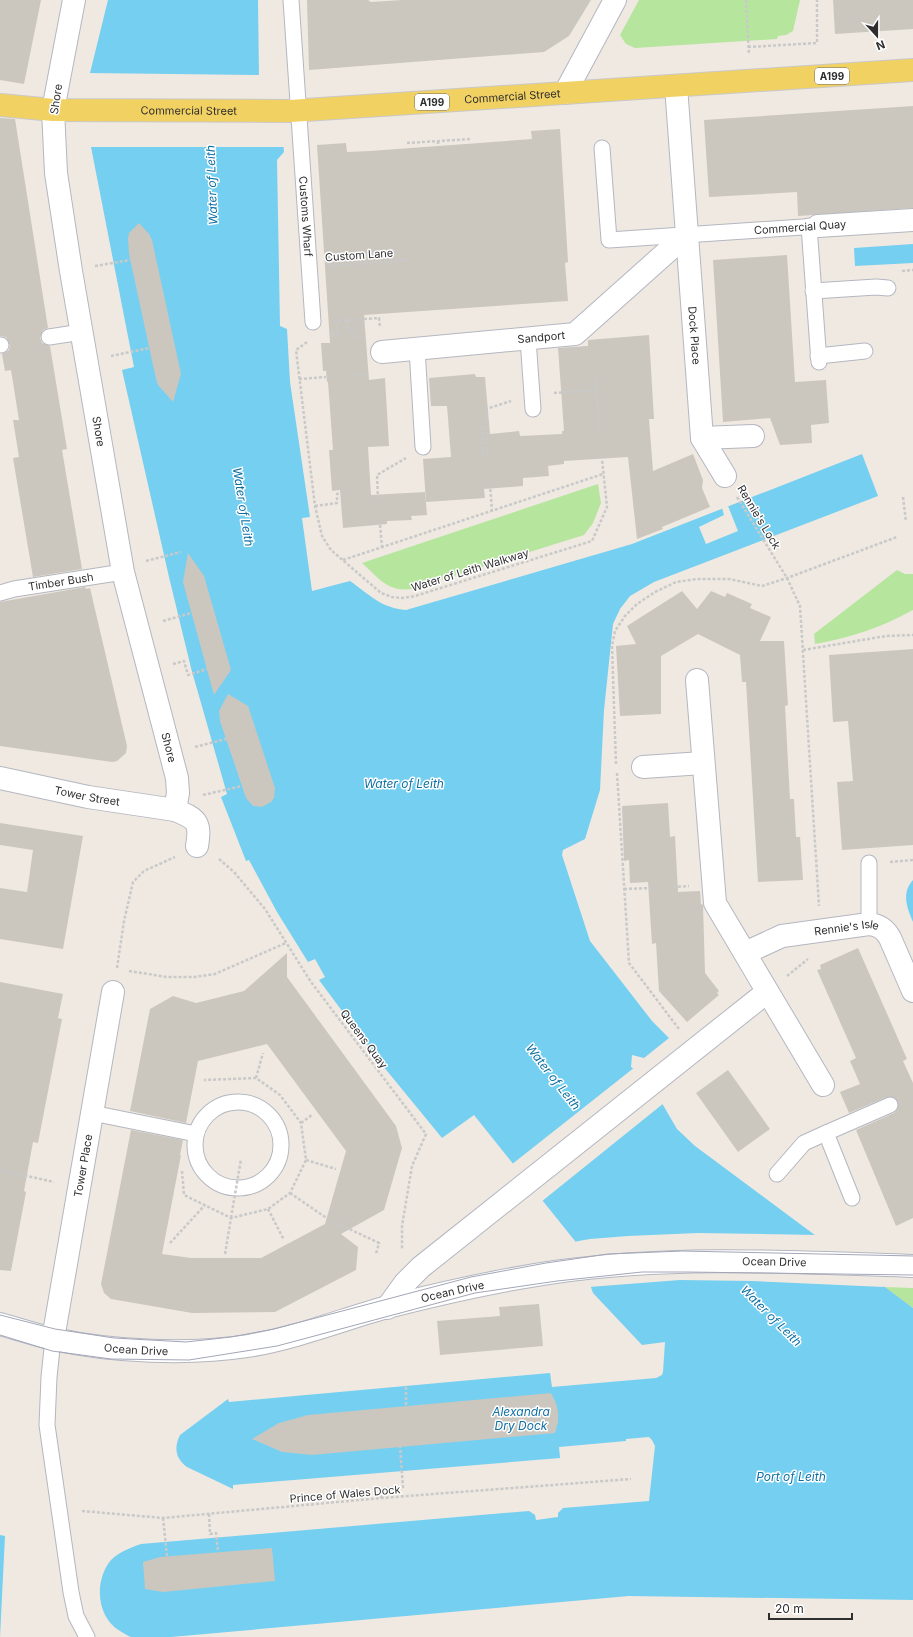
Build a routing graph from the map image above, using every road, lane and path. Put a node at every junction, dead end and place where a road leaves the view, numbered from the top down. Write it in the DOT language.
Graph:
graph roads {
  1 [pos="74,0"];
  2 [pos="291,0"];
  3 [pos="615,0"];
  4 [pos="746,0"];
  5 [pos="817,0"];
  6 [pos="748,47"];
  7 [pos="913,70"];
  8 [pos="751,81"];
  9 [pos="676,86"];
  10 [pos="565,93"];
  11 [pos="0,104"];
  12 [pos="53,110"];
  13 [pos="294,111"];
  14 [pos="471,139"];
  15 [pos="438,142"];
  16 [pos="407,143"];
  17 [pos="438,146"];
  18 [pos="602,148"];
  19 [pos="913,220"];
  20 [pos="814,226"];
  21 [pos="687,234"];
  22 [pos="130,260"];
  23 [pos="409,260"];
  24 [pos="310,267"];
  25 [pos="71,271"];
  26 [pos="888,288"];
  27 [pos="813,291"];
  28 [pos="346,320"];
  29 [pos="313,322"];
  30 [pos="82,332"];
  31 [pos="49,337"];
  32 [pos="356,338"];
  33 [pos="528,339"];
  34 [pos="150,348"];
  35 [pos="417,349"];
  36 [pos="865,351"];
  37 [pos="382,352"];
  38 [pos="87,362"];
  39 [pos="326,377"];
  40 [pos="299,379"];
  41 [pos="596,380"];
  42 [pos="597,390"];
  43 [pos="532,402"];
  44 [pos="486,427"];
  45 [pos="599,428"];
  46 [pos="753,436"];
  47 [pos="702,438"];
  48 [pos="423,447"];
  49 [pos="481,452"];
  50 [pos="488,455"];
  51 [pos="602,459"];
  52 [pos="603,474"];
  53 [pos="725,476"];
  54 [pos="490,484"];
  55 [pos="340,493"];
  56 [pos="903,497"];
  57 [pos="378,499"];
  58 [pos="315,506"];
  59 [pos="492,511"];
  60 [pos="906,522"];
  61 [pos="380,525"];
  62 [pos="382,547"];
  63 [pos="181,552"];
  64 [pos="343,560"];
  65 [pos="123,569"];
  66 [pos="0,593"];
  67 [pos="191,613"];
  68 [pos="138,628"];
  69 [pos="913,634"];
  70 [pos="803,650"];
  71 [pos="207,669"];
  72 [pos="148,671"];
  73 [pos="697,680"];
  74 [pos="226,739"];
  75 [pos="171,753"];
  76 [pos="703,763"];
  77 [pos="643,767"];
  78 [pos="0,778"];
  79 [pos="242,786"];
  80 [pos="176,805"];
  81 [pos="198,846"];
  82 [pos="869,863"];
  83 [pos="652,888"];
  84 [pos="624,889"];
  85 [pos="869,924"];
  86 [pos="821,930"];
  87 [pos="286,943"];
  88 [pos="744,953"];
  89 [pos="913,991"];
  90 [pos="113,992"];
  91 [pos="767,992"];
  92 [pos="262,1053"];
  93 [pos="256,1078"];
  94 [pos="204,1080"];
  95 [pos="823,1085"];
  96 [pos="890,1105"];
  97 [pos="92,1113"];
  98 [pos="312,1114"];
  99 [pos="301,1123"];
  100 [pos="826,1133"];
  101 [pos="196,1134"];
  102 [pos="241,1160"];
  103 [pos="306,1160"];
  104 [pos="336,1169"];
  105 [pos="0,1170"];
  106 [pos="182,1171"];
  107 [pos="777,1174"];
  108 [pos="79,1187"];
  109 [pos="290,1193"];
  110 [pos="852,1198"];
  111 [pos="205,1205"];
  112 [pos="268,1209"];
  113 [pos="231,1218"];
  114 [pos="284,1240"];
  115 [pos="170,1243"];
  116 [pos="225,1254"];
  117 [pos="376,1254"];
  118 [pos="913,1266"];
  119 [pos="421,1267"];
  120 [pos="386,1308"];
  121 [pos="0,1324"];
  122 [pos="53,1339"];
  123 [pos="406,1387"];
  124 [pos="406,1407"];
  125 [pos="400,1447"];
  126 [pos="631,1479"];
  127 [pos="381,1498"];
  128 [pos="59,1509"];
  129 [pos="209,1514"];
  130 [pos="162,1518"];
  131 [pos="218,1552"];
  132 [pos="166,1556"];
  133 [pos="87,1637"];
  1 -- 12 [label="street, Shore"];
  2 -- 13 [label="lane, Customs Wharf"];
  3 -- 10 [label="street"];
  4 -- 6 [label="path"];
  5 -- 6 [label="path"];
  6 -- 8 [label="path"];
  7 -- 8 [label="main road, Commercial Street / A199"];
  8 -- 9 [label="main road, Commercial Street / A199"];
  9 -- 10 [label="main road, Commercial Street / A199"];
  9 -- 21 [label="street, Dock Place"];
  10 -- 13 [label="main road, Commercial Street / A199"];
  11 -- 12 [label="main road, A199"];
  12 -- 13 [label="main road, Commercial Street / A199"];
  12 -- 25 [label="street, Shore"];
  13 -- 24 [label="lane, Customs Wharf"];
  14 -- 15 [label="path"];
  15 -- 16 [label="path"];
  15 -- 17 [label="path"];
  18 -- 21 [label="lane"];
  19 -- 20 [label="street, Commercial Quay"];
  20 -- 21 [label="lane, Commercial Quay"];
  20 -- 27 [label="lane"];
  21 -- 33 [label="street, Sandport"];
  21 -- 47 [label="street, Dock Place"];
  22 -- 25 [label="path"];
  23 -- 24 [label="path, Custom Lane"];
  24 -- 29 [label="lane, Customs Wharf"];
  25 -- 30 [label="street, Shore"];
  26 -- 27 [label="lane"];
  27 -- 36 [label="lane"];
  28 -- 29 [label="path"];
  28 -- 32 [label="path"];
  28 -- 37 [label="path"];
  29 -- 40 [label="path, Water of Leith Walkway"];
  30 -- 31 [label="lane"];
  30 -- 38 [label="street, Shore"];
  33 -- 35 [label="street, Sandport"];
  33 -- 43 [label="lane"];
  34 -- 38 [label="path"];
  35 -- 37 [label="street, Sandport"];
  35 -- 48 [label="lane"];
  38 -- 65 [label="street, Shore"];
  39 -- 40 [label="path"];
  40 -- 58 [label="path, Water of Leith Walkway"];
  41 -- 42 [label="path"];
  42 -- 43 [label="path"];
  42 -- 45 [label="path"];
  43 -- 44 [label="path"];
  44 -- 49 [label="path"];
  44 -- 50 [label="path"];
  46 -- 47 [label="street"];
  47 -- 53 [label="street, Dock Place"];
  48 -- 57 [label="path"];
  51 -- 52 [label="path, Water of Leith Walkway"];
  52 -- 59 [label="path"];
  52 -- 64 [label="path, Water of Leith Walkway"];
  53 -- 70 [label="path, Rennie's Lock"];
  54 -- 59 [label="path"];
  55 -- 58 [label="path"];
  56 -- 60 [label="path"];
  58 -- 64 [label="path, Water of Leith Walkway"];
  59 -- 62 [label="path"];
  61 -- 62 [label="path"];
  62 -- 64 [label="path"];
  63 -- 65 [label="path"];
  65 -- 66 [label="lane, Timber Bush"];
  65 -- 68 [label="street, Shore"];
  67 -- 68 [label="path"];
  68 -- 72 [label="street, Shore"];
  69 -- 70 [label="path"];
  70 -- 86 [label="path, Rennie's Lock"];
  71 -- 72 [label="path"];
  72 -- 75 [label="street, Shore"];
  73 -- 76 [label="street"];
  74 -- 75 [label="path"];
  75 -- 80 [label="street, Shore"];
  76 -- 77 [label="street"];
  76 -- 88 [label="street"];
  78 -- 80 [label="street, Tower Street"];
  79 -- 80 [label="path"];
  80 -- 81 [label="street"];
  81 -- 87 [label="path, Queens Quay"];
  81 -- 87 [label="path"];
  82 -- 85 [label="lane"];
  83 -- 84 [label="path"];
  85 -- 86 [label="street, Rennie's Isle"];
  85 -- 89 [label="street, Rennie's Isle"];
  86 -- 88 [label="street, Rennie's Isle"];
  86 -- 91 [label="path, Rennie's Lock"];
  87 -- 119 [label="path, Queens Quay"];
  88 -- 91 [label="street"];
  90 -- 97 [label="street, Tower Place"];
  91 -- 95 [label="street"];
  91 -- 119 [label="street"];
  92 -- 93 [label="path"];
  93 -- 94 [label="path"];
  93 -- 99 [label="path"];
  96 -- 100 [label="lane"];
  97 -- 101 [label="lane"];
  97 -- 108 [label="street, Tower Place"];
  98 -- 99 [label="path"];
  99 -- 103 [label="path"];
  100 -- 107 [label="lane"];
  100 -- 110 [label="lane"];
  101 -- 101 [label="lane"];
  102 -- 113 [label="path, bridge"];
  103 -- 104 [label="path"];
  103 -- 109 [label="path"];
  105 -- 108 [label="path"];
  106 -- 111 [label="path"];
  108 -- 122 [label="street, Tower Place"];
  109 -- 112 [label="path"];
  109 -- 117 [label="path"];
  111 -- 113 [label="path"];
  111 -- 115 [label="path"];
  112 -- 113 [label="path"];
  112 -- 114 [label="path"];
  113 -- 116 [label="path"];
  118 -- 120 [label="street, Ocean Drive"];
  119 -- 120 [label="street"];
  120 -- 122 [label="street, Ocean Drive"];
  121 -- 122 [label="street, Ocean Drive"];
  122 -- 128 [label="lane"];
  123 -- 124 [label="path"];
  125 -- 127 [label="path"];
  126 -- 127 [label="path, Prince of Wales Dock"];
  127 -- 129 [label="path, Prince of Wales Dock"];
  128 -- 130 [label="path, Prince of Wales Dock"];
  128 -- 133 [label="lane"];
  129 -- 130 [label="path, Prince of Wales Dock"];
  129 -- 131 [label="path"];
  130 -- 132 [label="path"];
}
